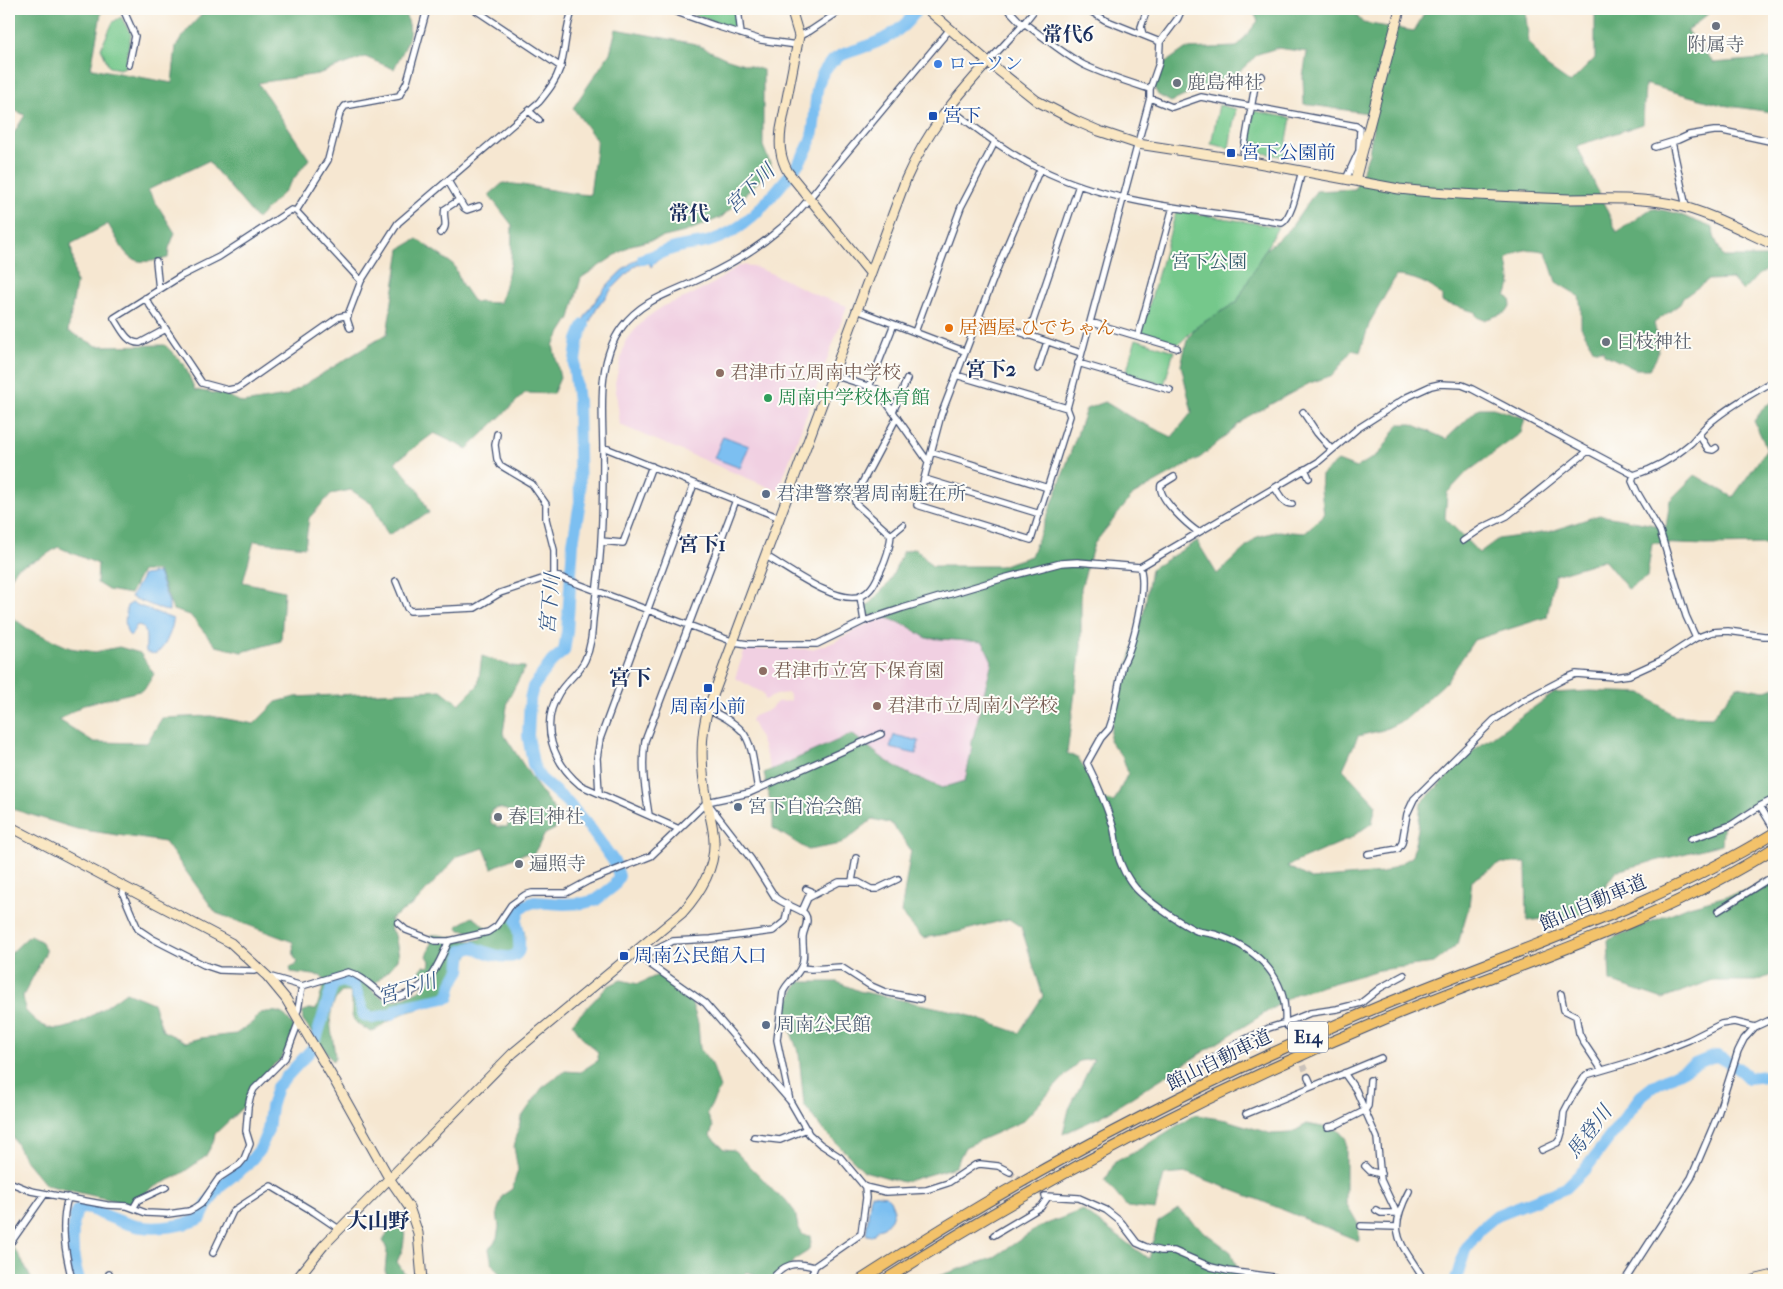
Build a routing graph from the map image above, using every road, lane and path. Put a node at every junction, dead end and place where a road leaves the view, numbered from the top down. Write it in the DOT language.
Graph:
graph roads {
  1 [pos="123,9"];
  2 [pos="427,9"];
  3 [pos="474,9"];
  4 [pos="573,9"];
  5 [pos="668,9"];
  6 [pos="738,9"];
  7 [pos="790,9"];
  8 [pos="843,9"];
  9 [pos="1008,9"];
  10 [pos="1035,9"];
  11 [pos="1087,9"];
  12 [pos="1148,9"];
  13 [pos="1182,9"];
  14 [pos="1400,9"];
  15 [pos="929,10"];
  16 [pos="1023,24"];
  17 [pos="950,29"];
  18 [pos="741,34"];
  19 [pos="1143,35"];
  20 [pos="798,40"];
  21 [pos="1160,42"];
  22 [pos="988,62"];
  23 [pos="129,65"];
  24 [pos="561,67"];
  25 [pos="1262,76"];
  26 [pos="1150,89"];
  27 [pos="1150,98"];
  28 [pos="948,107"];
  29 [pos="1252,107"];
  30 [pos="529,111"];
  31 [pos="538,120"];
  32 [pos="995,142"];
  33 [pos="1672,142"];
  34 [pos="1774,142"];
  35 [pos="1138,144"];
  36 [pos="1655,147"];
  37 [pos="1242,160"];
  38 [pos="1040,169"];
  39 [pos="1302,171"];
  40 [pos="1351,180"];
  41 [pos="448,181"];
  42 [pos="1079,185"];
  43 [pos="809,198"];
  44 [pos="1122,198"];
  45 [pos="459,200"];
  46 [pos="478,206"];
  47 [pos="1173,207"];
  48 [pos="1686,208"];
  49 [pos="296,211"];
  50 [pos="440,233"];
  51 [pos="1774,245"];
  52 [pos="156,261"];
  53 [pos="871,274"];
  54 [pos="361,282"];
  55 [pos="158,290"];
  56 [pos="146,298"];
  57 [pos="858,310"];
  58 [pos="348,315"];
  59 [pos="978,318"];
  60 [pos="1090,322"];
  61 [pos="894,324"];
  62 [pos="350,328"];
  63 [pos="166,329"];
  64 [pos="915,332"];
  65 [pos="1028,336"];
  66 [pos="1138,336"];
  67 [pos="1047,342"];
  68 [pos="1177,348"];
  69 [pos="964,351"];
  70 [pos="1081,354"];
  71 [pos="1078,363"];
  72 [pos="1038,369"];
  73 [pos="833,375"];
  74 [pos="956,375"];
  75 [pos="907,379"];
  76 [pos="1774,381"];
  77 [pos="870,387"];
  78 [pos="1170,390"];
  79 [pos="1067,408"];
  80 [pos="1303,412"];
  81 [pos="895,415"];
  82 [pos="498,434"];
  83 [pos="1699,434"];
  84 [pos="603,447"];
  85 [pos="1716,448"];
  86 [pos="1332,450"];
  87 [pos="1588,451"];
  88 [pos="932,452"];
  89 [pos="929,463"];
  90 [pos="652,466"];
  91 [pos="1305,470"];
  92 [pos="1634,475"];
  93 [pos="1174,477"];
  94 [pos="1309,478"];
  95 [pos="925,479"];
  96 [pos="694,484"];
  97 [pos="1048,488"];
  98 [pos="1275,488"];
  99 [pos="736,500"];
  100 [pos="1292,504"];
  101 [pos="1040,514"];
  102 [pos="780,518"];
  103 [pos="903,524"];
  104 [pos="1198,532"];
  105 [pos="891,535"];
  106 [pos="601,541"];
  107 [pos="1463,541"];
  108 [pos="766,556"];
  109 [pos="1140,567"];
  110 [pos="557,576"];
  111 [pos="396,581"];
  112 [pos="596,591"];
  113 [pos="860,596"];
  114 [pos="646,610"];
  115 [pos="864,621"];
  116 [pos="688,626"];
  117 [pos="1774,636"];
  118 [pos="1696,638"];
  119 [pos="734,642"];
  120 [pos="708,709"];
  121 [pos="881,734"];
  122 [pos="758,789"];
  123 [pos="599,794"];
  124 [pos="1774,799"];
  125 [pos="707,802"];
  126 [pos="1761,808"];
  127 [pos="649,815"];
  128 [pos="9,826"];
  129 [pos="679,828"];
  130 [pos="1774,829"];
  131 [pos="1774,833"];
  132 [pos="1691,839"];
  133 [pos="1774,848"];
  134 [pos="1368,854"];
  135 [pos="856,858"];
  136 [pos="1774,878"];
  137 [pos="898,879"];
  138 [pos="852,881"];
  139 [pos="124,886"];
  140 [pos="806,889"];
  141 [pos="808,898"];
  142 [pos="788,906"];
  143 [pos="802,911"];
  144 [pos="1718,911"];
  145 [pos="398,924"];
  146 [pos="449,941"];
  147 [pos="638,956"];
  148 [pos="801,968"];
  149 [pos="264,973"];
  150 [pos="1404,975"];
  151 [pos="302,986"];
  152 [pos="1561,994"];
  153 [pos="920,999"];
  154 [pos="297,1018"];
  155 [pos="1774,1020"];
  156 [pos="1286,1025"];
  157 [pos="1755,1027"];
  158 [pos="1381,1058"];
  159 [pos="1204,1064"];
  160 [pos="1602,1070"];
  161 [pos="1344,1073"];
  162 [pos="1308,1077"];
  163 [pos="1370,1080"];
  164 [pos="1312,1086"];
  165 [pos="790,1101"];
  166 [pos="1364,1112"];
  167 [pos="1246,1114"];
  168 [pos="1328,1127"];
  169 [pos="807,1129"];
  170 [pos="754,1137"];
  171 [pos="1542,1150"];
  172 [pos="1365,1166"];
  173 [pos="1010,1172"];
  174 [pos="1381,1174"];
  175 [pos="389,1178"];
  176 [pos="9,1182"];
  177 [pos="865,1186"];
  178 [pos="166,1187"];
  179 [pos="1409,1191"];
  180 [pos="45,1194"];
  181 [pos="68,1198"];
  182 [pos="134,1208"];
  183 [pos="1376,1210"];
  184 [pos="1397,1214"];
  185 [pos="1361,1226"];
  186 [pos="1397,1228"];
  187 [pos="339,1229"];
  188 [pos="994,1235"];
  189 [pos="12,1241"];
  190 [pos="213,1253"];
  191 [pos="814,1267"];
  192 [pos="1774,1275"];
  193 [pos="72,1280"];
  194 [pos="296,1280"];
  195 [pos="422,1280"];
  196 [pos="771,1280"];
  197 [pos="814,1280"];
  198 [pos="861,1280"];
  199 [pos="885,1280"];
  200 [pos="1285,1280"];
  201 [pos="1424,1280"];
  202 [pos="1624,1280"];
  203 [pos="1753,1280"];
  1 -- 23 [label="street"];
  2 -- 49 [label="street"];
  3 -- 24 [label="street"];
  4 -- 24 [label="street"];
  5 -- 18 [label="street"];
  6 -- 18 [label="street"];
  7 -- 20 [label="street"];
  8 -- 20 [label="street"];
  9 -- 16 [label="street"];
  10 -- 16 [label="street"];
  11 -- 19 [label="street"];
  12 -- 19 [label="street"];
  13 -- 21 [label="street"];
  14 -- 40 [label="street"];
  15 -- 17 [label="street"];
  16 -- 22 [label="street"];
  16 -- 26 [label="street"];
  17 -- 22 [label="street"];
  17 -- 43 [label="street"];
  18 -- 20 [label="street"];
  19 -- 21 [label="street"];
  20 -- 43 [label="street"];
  21 -- 26 [label="street"];
  22 -- 28 [label="street"];
  22 -- 35 [label="street"];
  24 -- 30 [label="street"];
  25 -- 29 [label="street"];
  26 -- 27 [label="street"];
  27 -- 29 [label="street"];
  27 -- 35 [label="street"];
  28 -- 32 [label="street"];
  28 -- 53 [label="street"];
  29 -- 37 [label="street"];
  29 -- 40 [label="street"];
  30 -- 31 [label="street"];
  30 -- 41 [label="street"];
  32 -- 38 [label="street"];
  32 -- 64 [label="street"];
  33 -- 34 [label="street"];
  33 -- 36 [label="street"];
  33 -- 48 [label="street"];
  35 -- 37 [label="street"];
  35 -- 44 [label="street"];
  37 -- 39 [label="street"];
  38 -- 42 [label="street"];
  38 -- 59 [label="street"];
  39 -- 40 [label="street"];
  39 -- 47 [label="street"];
  40 -- 48 [label="street"];
  41 -- 45 [label="street"];
  41 -- 54 [label="street"];
  42 -- 44 [label="street"];
  42 -- 65 [label="street"];
  43 -- 53 [label="street"];
  43 -- 84 [label="street"];
  44 -- 47 [label="street"];
  44 -- 60 [label="street"];
  45 -- 46 [label="street"];
  45 -- 50 [label="street"];
  47 -- 66 [label="street"];
  48 -- 51 [label="street"];
  49 -- 54 [label="street"];
  49 -- 55 [label="street"];
  52 -- 55 [label="street"];
  53 -- 57 [label="street"];
  54 -- 58 [label="street"];
  55 -- 56 [label="street"];
  56 -- 63 [label="street"];
  56 -- 63 [label="street"];
  57 -- 61 [label="street"];
  57 -- 73 [label="street"];
  58 -- 62 [label="street"];
  58 -- 63 [label="street"];
  59 -- 65 [label="street"];
  59 -- 69 [label="street"];
  60 -- 66 [label="street"];
  60 -- 70 [label="street"];
  61 -- 64 [label="street"];
  61 -- 77 [label="street"];
  64 -- 69 [label="street"];
  65 -- 67 [label="street"];
  66 -- 68 [label="street"];
  67 -- 70 [label="street"];
  67 -- 72 [label="street"];
  69 -- 74 [label="street"];
  70 -- 71 [label="street"];
  71 -- 78 [label="street"];
  71 -- 79 [label="street"];
  73 -- 77 [label="street"];
  73 -- 102 [label="street"];
  74 -- 79 [label="street"];
  74 -- 88 [label="street"];
  75 -- 81 [label="street"];
  76 -- 83 [label="street"];
  77 -- 81 [label="street"];
  79 -- 97 [label="street"];
  80 -- 86 [label="street"];
  81 -- 89 [label="street"];
  81 -- 105 [label="street"];
  82 -- 110 [label="street"];
  83 -- 85 [label="street"];
  83 -- 92 [label="street"];
  84 -- 90 [label="street"];
  84 -- 106 [label="street"];
  86 -- 87 [label="street"];
  86 -- 91 [label="street"];
  87 -- 92 [label="street"];
  87 -- 107 [label="street"];
  88 -- 89 [label="street"];
  88 -- 97 [label="street"];
  89 -- 95 [label="street"];
  90 -- 96 [label="street"];
  90 -- 106 [label="street"];
  91 -- 94 [label="street"];
  91 -- 98 [label="street"];
  92 -- 118 [label="street"];
  93 -- 104 [label="street"];
  95 -- 101 [label="street"];
  95 -- 101 [label="street"];
  96 -- 99 [label="street"];
  96 -- 114 [label="street"];
  97 -- 101 [label="street"];
  98 -- 100 [label="street"];
  98 -- 104 [label="street"];
  99 -- 102 [label="street"];
  99 -- 116 [label="street"];
  102 -- 108 [label="street"];
  103 -- 105 [label="street"];
  104 -- 109 [label="street"];
  105 -- 113 [label="street"];
  106 -- 112 [label="street"];
  108 -- 113 [label="street"];
  108 -- 119 [label="street"];
  109 -- 115 [label="street"];
  109 -- 156 [label="street"];
  110 -- 111 [label="street"];
  110 -- 112 [label="street"];
  112 -- 114 [label="street"];
  112 -- 123 [label="street"];
  113 -- 115 [label="street"];
  114 -- 116 [label="street"];
  114 -- 123 [label="street"];
  115 -- 119 [label="street"];
  116 -- 119 [label="street"];
  116 -- 127 [label="street"];
  117 -- 118 [label="street"];
  118 -- 134 [label="street"];
  119 -- 120 [label="street"];
  120 -- 122 [label="street"];
  120 -- 125 [label="street"];
  121 -- 122 [label="street"];
  122 -- 125 [label="street"];
  123 -- 127 [label="street"];
  124 -- 126 [label="street"];
  125 -- 129 [label="street"];
  125 -- 142 [label="street"];
  125 -- 147 [label="street"];
  126 -- 130 [label="street"];
  126 -- 132 [label="street"];
  127 -- 129 [label="street"];
  128 -- 139 [label="street"];
  129 -- 146 [label="street"];
  131 -- 198 [label="highway, 館山自動車道 / E14"];
  133 -- 199 [label="highway, 館山自動車道 / E14"];
  135 -- 138 [label="street"];
  136 -- 144 [label="street"];
  137 -- 138 [label="street"];
  138 -- 141 [label="street"];
  139 -- 149 [label="street"];
  139 -- 149 [label="street"];
  140 -- 141 [label="street"];
  141 -- 143 [label="street"];
  142 -- 143 [label="street"];
  142 -- 147 [label="street"];
  143 -- 148 [label="street"];
  145 -- 146 [label="street"];
  146 -- 151 [label="street"];
  147 -- 165 [label="street"];
  147 -- 175 [label="street"];
  148 -- 153 [label="street"];
  148 -- 165 [label="street"];
  149 -- 151 [label="street"];
  149 -- 154 [label="street"];
  150 -- 156 [label="street"];
  151 -- 154 [label="street"];
  152 -- 160 [label="street"];
  154 -- 175 [label="street"];
  154 -- 182 [label="street"];
  155 -- 157 [label="street"];
  156 -- 159 [label="street"];
  157 -- 160 [label="street"];
  157 -- 202 [label="street"];
  158 -- 161 [label="street"];
  160 -- 171 [label="street"];
  161 -- 164 [label="street"];
  161 -- 166 [label="street"];
  162 -- 164 [label="street"];
  163 -- 166 [label="street"];
  164 -- 167 [label="street"];
  165 -- 169 [label="street"];
  166 -- 168 [label="street"];
  166 -- 174 [label="street"];
  169 -- 170 [label="street"];
  169 -- 177 [label="street"];
  172 -- 174 [label="street"];
  173 -- 177 [label="street"];
  174 -- 184 [label="street"];
  175 -- 187 [label="street"];
  175 -- 195 [label="street"];
  176 -- 180 [label="street"];
  177 -- 191 [label="street"];
  178 -- 182 [label="street"];
  179 -- 184 [label="street"];
  180 -- 181 [label="street"];
  180 -- 189 [label="street"];
  181 -- 182 [label="street"];
  181 -- 193 [label="street"];
  183 -- 184 [label="street"];
  184 -- 186 [label="street"];
  185 -- 186 [label="street"];
  186 -- 201 [label="street"];
  187 -- 190 [label="street"];
  187 -- 194 [label="street"];
  188 -- 200 [label="street"];
  191 -- 196 [label="street"];
  191 -- 197 [label="street"];
  192 -- 203 [label="street"];
}
